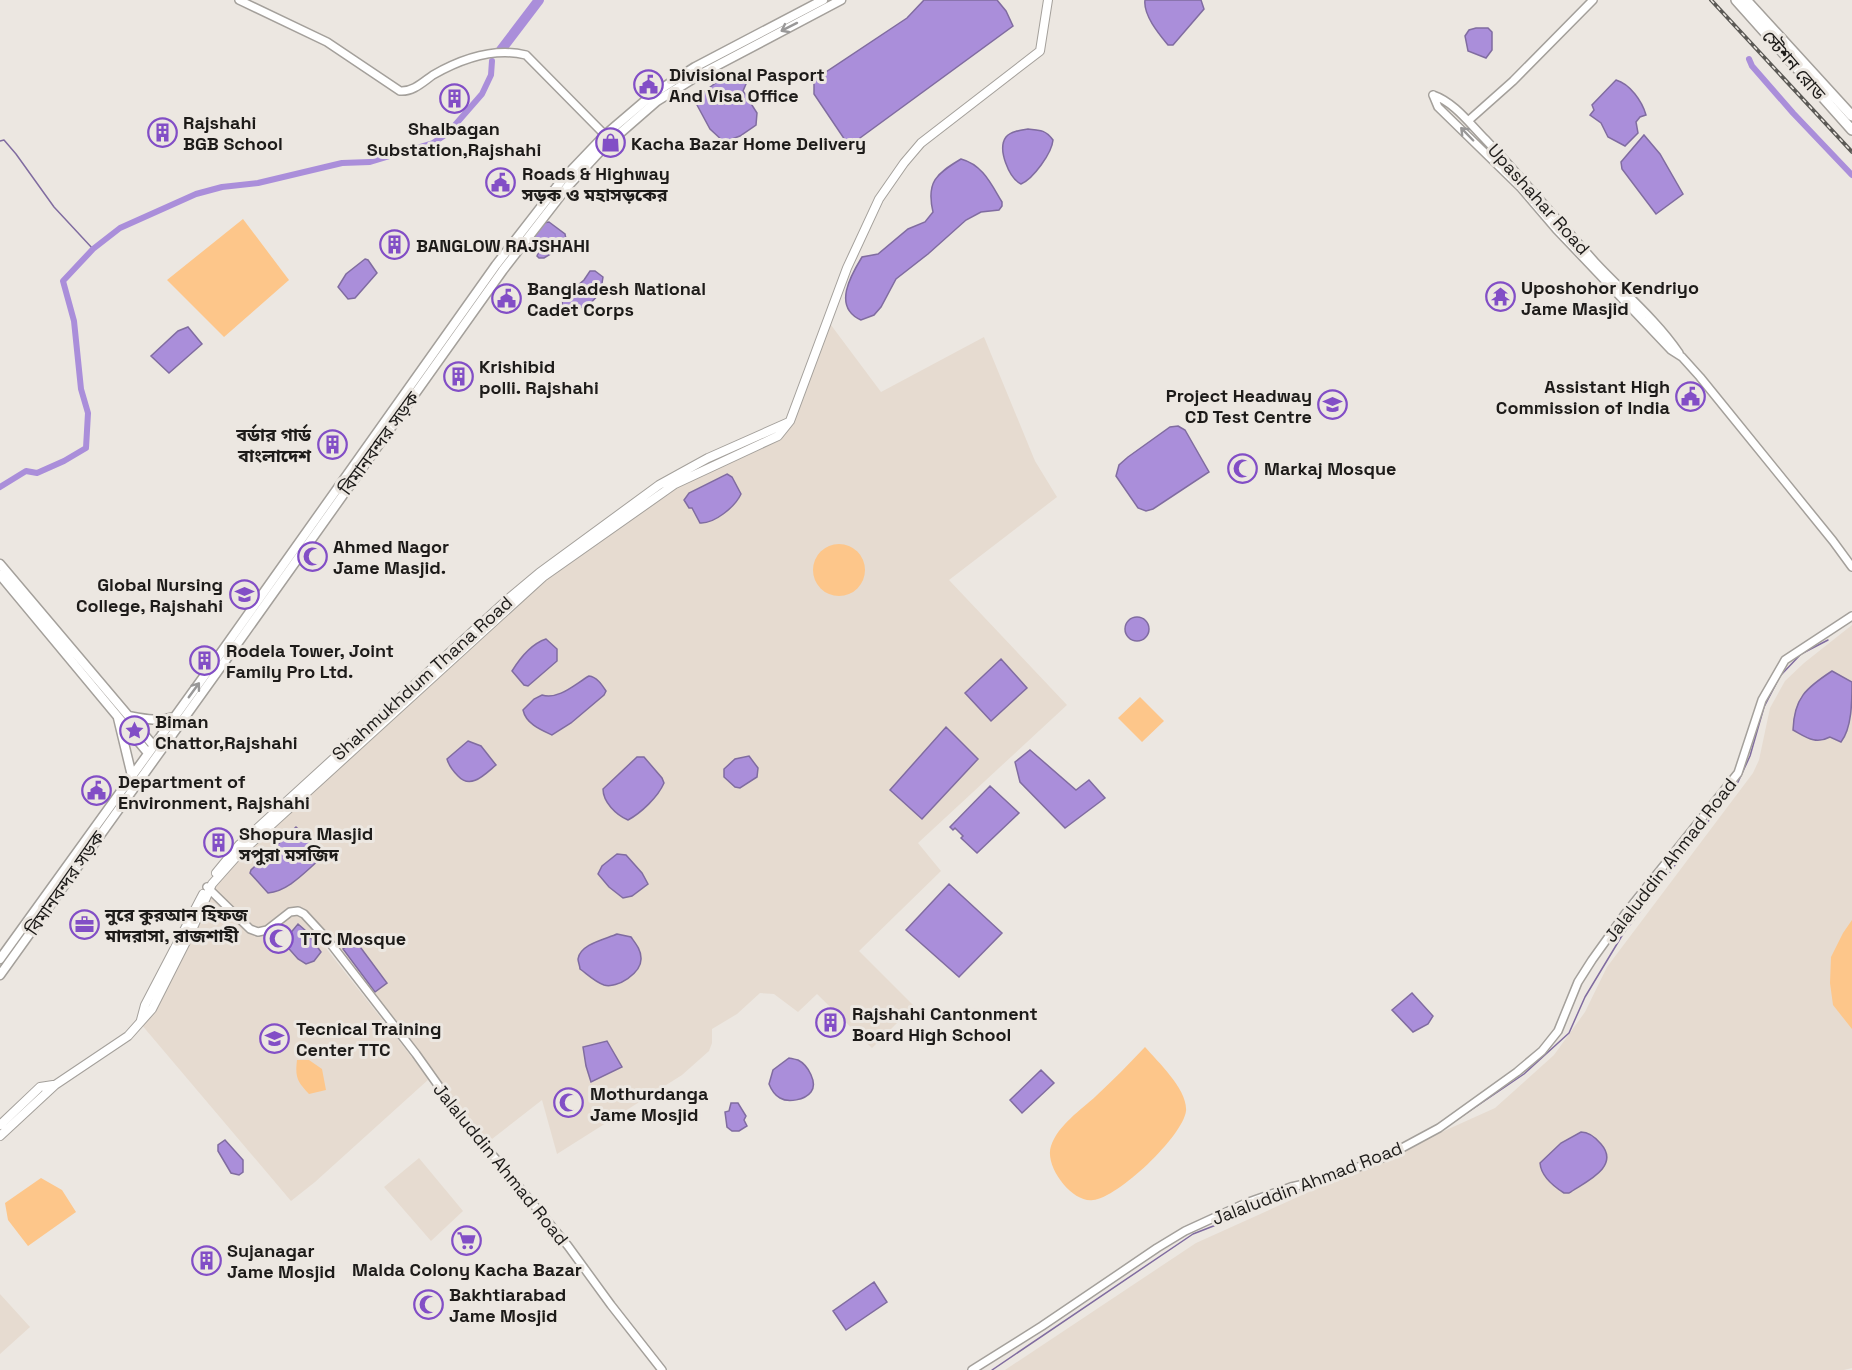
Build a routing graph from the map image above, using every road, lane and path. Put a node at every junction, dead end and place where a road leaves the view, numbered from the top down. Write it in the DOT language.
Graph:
graph roads {
  1 [pos="239,0"];
  2 [pos="823,0"];
  3 [pos="841,0"];
  4 [pos="1048,0"];
  5 [pos="1593,0"];
  6 [pos="1736,0"];
  7 [pos="1746,0"];
  8 [pos="1852,116"];
  9 [pos="1468,121"];
  10 [pos="1852,130"];
  11 [pos="605,135"];
  12 [pos="1682,357"];
  13 [pos="403,403"];
  14 [pos="0,564"];
  15 [pos="1852,567"];
  16 [pos="0,575"];
  17 [pos="1852,616"];
  18 [pos="117,715"];
  19 [pos="129,716"];
  20 [pos="174,717"];
  21 [pos="151,749"];
  22 [pos="132,776"];
  23 [pos="208,888"];
  24 [pos="0,959"];
  25 [pos="0,975"];
  26 [pos="55,1085"];
  27 [pos="0,1125"];
  28 [pos="0,1136"];
  29 [pos="662,1370"];
  30 [pos="972,1370"];
  1 -- 11 [label="street"];
  2 -- 11 [label="main road, বিমানবন্দর সড়ক"];
  3 -- 13 [label="main road, বিমানবন্দর সড়ক, one-way"];
  4 -- 23 [label="main road, Shahmukhdum Thana Road"];
  5 -- 9 [label="street"];
  6 -- 10 [label="highway, স্টেশন রোড"];
  7 -- 8 [label="highway, স্টেশন রোড"];
  9 -- 12 [label="street, Upashahar Road"];
  12 -- 9 [label="street, Upashahar Road, one-way"];
  11 -- 13 [label="main road, বিমানবন্দর সড়ক"];
  12 -- 15 [label="street"];
  20 -- 13 [label="main road, বিমানবন্দর সড়ক, one-way"];
  13 -- 25 [label="main road, বিমানবন্দর সড়ক"];
  14 -- 19 [label="main road"];
  16 -- 18 [label="main road"];
  17 -- 30 [label="street, Jalaluddin Ahmad Road"];
  18 -- 21 [label="main road"];
  18 -- 22 [label="main road"];
  19 -- 20 [label="main road"];
  19 -- 21 [label="main road"];
  20 -- 21 [label="main road, বিমানবন্দর সড়ক"];
  21 -- 22 [label="main road, বিমানবন্দর সড়ক"];
  22 -- 24 [label="main road, বিমানবন্দর সড়ক"];
  23 -- 26 [label="main road, Shahmukhdum Thana Road"];
  23 -- 29 [label="street, Jalaluddin Ahmad Road"];
  26 -- 27 [label="main road, Shahmukhdum Thana Road"];
  26 -- 28 [label="main road, Shahmukhdum Thana Road"];
}
